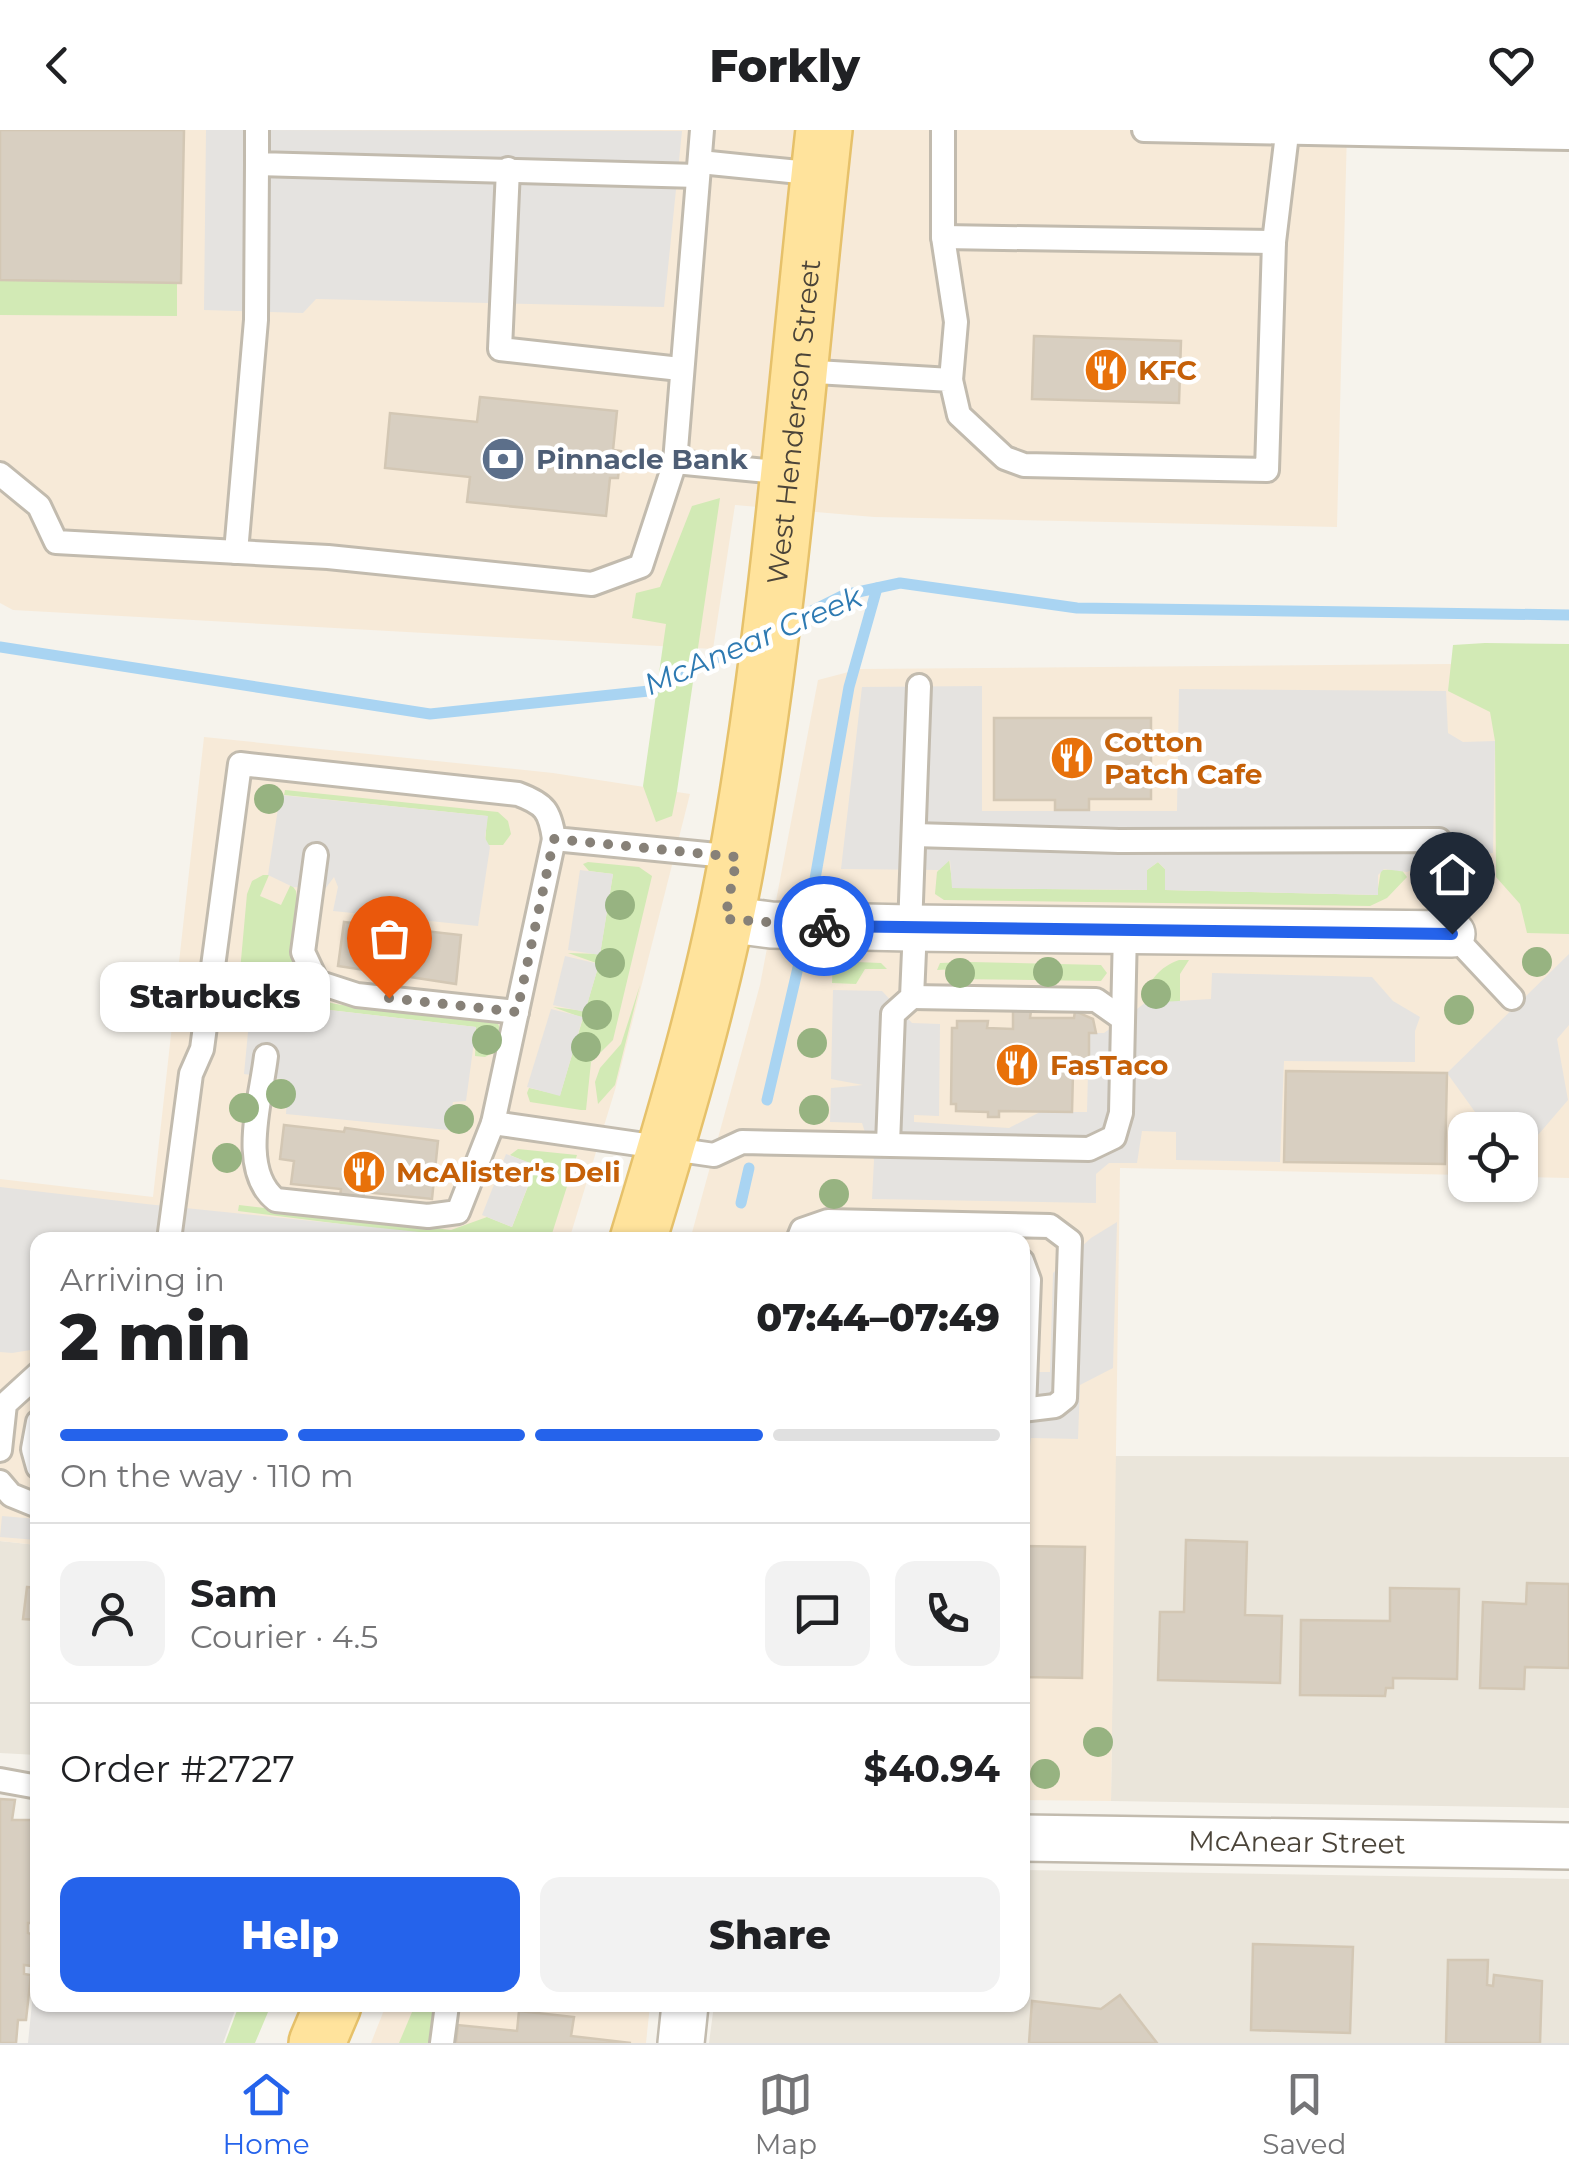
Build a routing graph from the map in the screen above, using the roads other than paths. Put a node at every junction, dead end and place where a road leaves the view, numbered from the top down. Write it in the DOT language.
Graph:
graph roads {
  1 [pos="257,130"];
  2 [pos="702,130"];
  3 [pos="943,130"];
  4 [pos="1144,130"];
  5 [pos="1286,134"];
  6 [pos="1569,138"];
  7 [pos="822,152"];
  8 [pos="258,164"];
  9 [pos="508,169"];
  10 [pos="699,169"];
  11 [pos="943,237"];
  12 [pos="1274,242"];
  13 [pos="680,369"];
  14 [pos="798,371"];
  15 [pos="951,380"];
  16 [pos="675,462"];
  17 [pos="0,474"];
  18 [pos="787,479"];
  19 [pos="236,552"];
  20 [pos="920,686"];
  21 [pos="914,835"];
  22 [pos="554,839"];
  23 [pos="316,855"];
  24 [pos="737,857"];
  25 [pos="725,919"];
  26 [pos="912,928"];
  27 [pos="1125,930"];
  28 [pos="1452,934"];
  29 [pos="912,997"];
  30 [pos="1512,998"];
  31 [pos="517,1012"];
  32 [pos="1122,1019"];
  33 [pos="266,1056"];
  34 [pos="493,1123"];
  35 [pos="888,1144"];
  36 [pos="666,1147"];
  37 [pos="170,1232"];
  38 [pos="640,1232"];
  39 [pos="801,1232"];
  40 [pos="30,1382"];
  41 [pos="1030,1409"];
  42 [pos="0,1450"];
  43 [pos="0,1482"];
  44 [pos="30,1503"];
  45 [pos="0,1780"];
  46 [pos="30,1786"];
  47 [pos="1030,1838"];
  48 [pos="1569,1846"];
  49 [pos="331,2012"];
  50 [pos="445,2012"];
  51 [pos="684,2012"];
  52 [pos="317,2043"];
  53 [pos="442,2043"];
  54 [pos="680,2043"];
  1 -- 8 [label="lane"];
  2 -- 10 [label="lane"];
  3 -- 11 [label="lane"];
  4 -- 5 [label="lane"];
  5 -- 6 [label="lane"];
  5 -- 12 [label="lane"];
  7 -- 10 [label="lane"];
  7 -- 14 [label="main road, West Henderson Street"];
  8 -- 9 [label="lane"];
  8 -- 19 [label="lane"];
  9 -- 10 [label="lane"];
  9 -- 13 [label="lane"];
  10 -- 13 [label="lane"];
  11 -- 12 [label="lane"];
  11 -- 15 [label="lane"];
  12 -- 15 [label="lane"];
  13 -- 16 [label="lane"];
  14 -- 15 [label="lane"];
  14 -- 18 [label="main road, West Henderson Street"];
  16 -- 18 [label="lane"];
  16 -- 19 [label="lane"];
  17 -- 19 [label="lane"];
  18 -- 24 [label="main road, West Henderson Street"];
  20 -- 21 [label="lane"];
  21 -- 26 [label="lane"];
  21 -- 28 [label="lane"];
  22 -- 24 [label="lane"];
  22 -- 31 [label="lane"];
  22 -- 37 [label="lane"];
  23 -- 31 [label="lane"];
  24 -- 25 [label="main road, West Henderson Street"];
  25 -- 26 [label="street"];
  25 -- 36 [label="main road, West Henderson Street"];
  26 -- 27 [label="street"];
  26 -- 29 [label="lane"];
  27 -- 28 [label="street"];
  27 -- 32 [label="lane"];
  28 -- 30 [label="lane"];
  29 -- 32 [label="lane"];
  29 -- 35 [label="lane"];
  31 -- 34 [label="lane"];
  32 -- 35 [label="lane"];
  33 -- 34 [label="lane"];
  34 -- 36 [label="lane"];
  35 -- 36 [label="lane"];
  36 -- 38 [label="main road, West Henderson Street"];
  39 -- 41 [label="lane"];
  40 -- 42 [label="lane"];
  43 -- 44 [label="lane"];
  45 -- 46 [label="lane"];
  47 -- 48 [label="street, McAnear Street"];
  49 -- 52 [label="main road"];
  50 -- 53 [label="lane"];
  51 -- 54 [label="street"];
}
